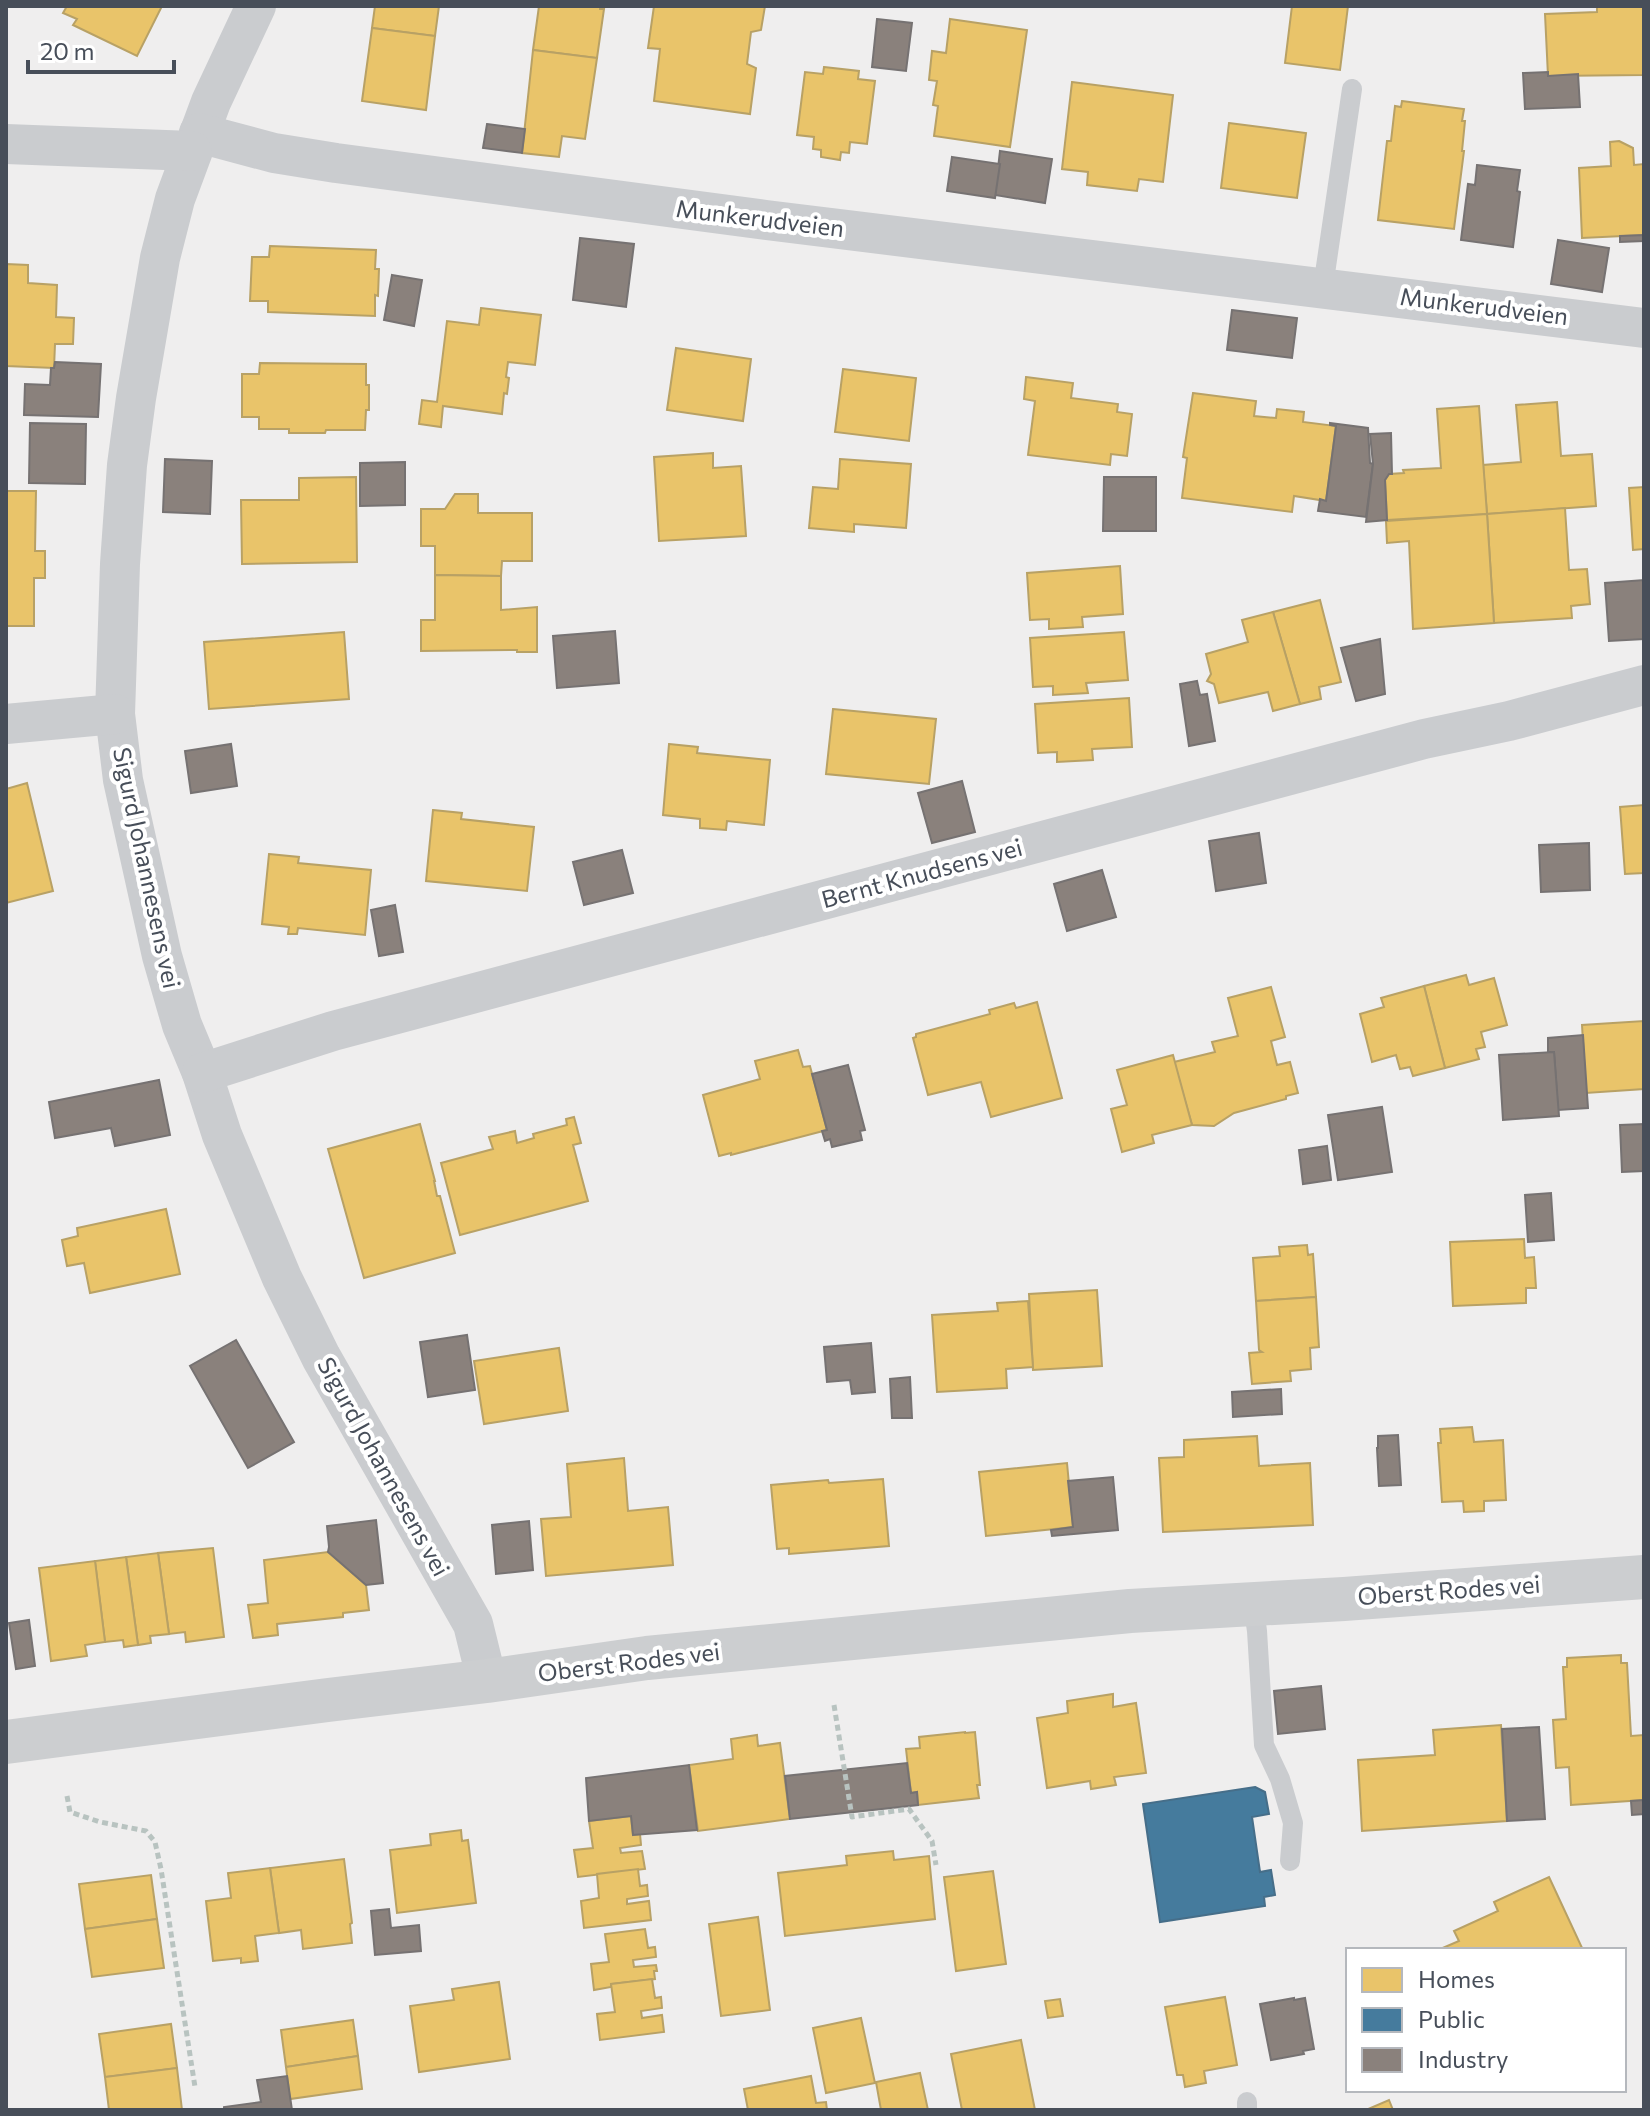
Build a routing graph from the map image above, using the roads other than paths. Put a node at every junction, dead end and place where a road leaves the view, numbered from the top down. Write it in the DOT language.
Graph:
graph roads {
  1 [pos="256,6"];
  2 [pos="1352,89"];
  3 [pos="196,142"];
  4 [pos="6,144"];
  5 [pos="1323,287"];
  6 [pos="1644,328"];
  7 [pos="1644,685"];
  8 [pos="115,714"];
  9 [pos="6,724"];
  10 [pos="202,1073"];
  11 [pos="1644,1577"];
  12 [pos="1253,1603"];
  13 [pos="487,1681"];
  14 [pos="6,1742"];
  15 [pos="1290,1861"];
  1 -- 3 [label="street, Sigurd Johannesens vei"];
  2 -- 5 [label="lane"];
  3 -- 4 [label="street, Munkerudveien"];
  3 -- 5 [label="street, Munkerudveien"];
  3 -- 8 [label="street, Sigurd Johannesens vei"];
  5 -- 6 [label="street, Munkerudveien"];
  7 -- 10 [label="street, Bernt Knudsens vei"];
  8 -- 9 [label="street"];
  8 -- 10 [label="street, Sigurd Johannesens vei"];
  10 -- 13 [label="street, Sigurd Johannesens vei"];
  11 -- 12 [label="street, Oberst Rodes vei"];
  12 -- 13 [label="street, Oberst Rodes vei"];
  12 -- 15 [label="lane"];
  13 -- 14 [label="street, Oberst Rodes vei"];
}
